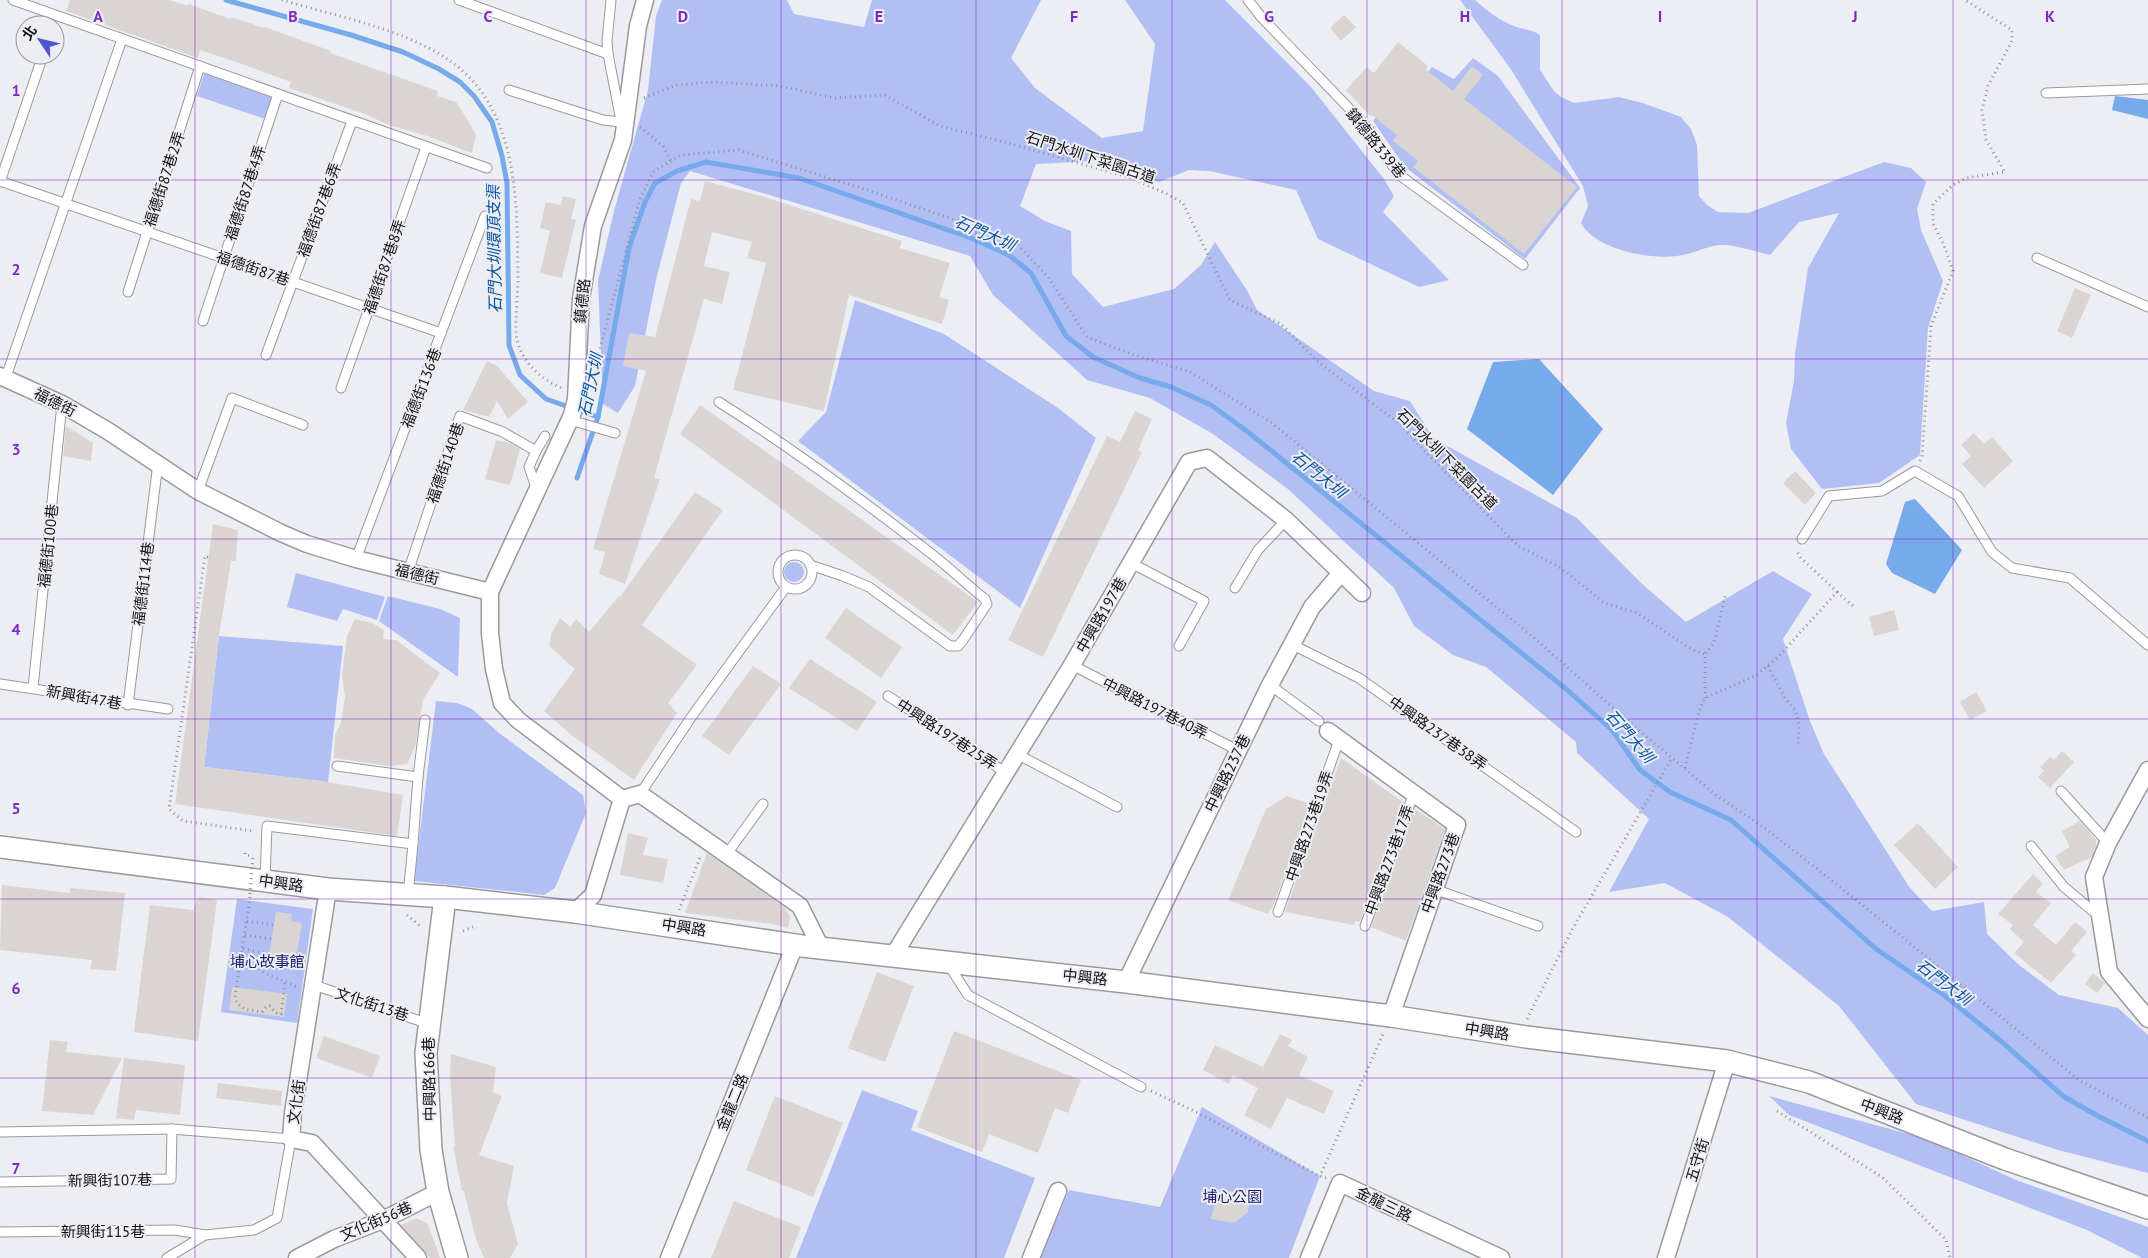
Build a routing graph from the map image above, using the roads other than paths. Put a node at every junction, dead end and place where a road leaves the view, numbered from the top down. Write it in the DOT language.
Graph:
graph roads {
  1 [pos="13,0"];
  2 [pos="459,0"];
  3 [pos="611,0"];
  4 [pos="645,0"];
  5 [pos="1248,0"];
  6 [pos="483,4"];
  7 [pos="54,15"];
  8 [pos="65,19"];
  9 [pos="122,39"];
  10 [pos="608,54"];
  11 [pos="41,65"];
  12 [pos="200,66"];
  13 [pos="2148,89"];
  14 [pos="509,90"];
  15 [pos="2046,93"];
  16 [pos="278,94"];
  17 [pos="625,115"];
  18 [pos="352,121"];
  19 [pos="426,146"];
  20 [pos="487,168"];
  21 [pos="0,181"];
  22 [pos="66,204"];
  23 [pos="485,216"];
  24 [pos="148,232"];
  25 [pos="224,258"];
  26 [pos="2037,258"];
  27 [pos="1523,265"];
  28 [pos="293,282"];
  29 [pos="128,292"];
  30 [pos="2148,306"];
  31 [pos="370,308"];
  32 [pos="203,320"];
  33 [pos="441,333"];
  34 [pos="266,356"];
  35 [pos="3,377"];
  36 [pos="341,388"];
  37 [pos="719,402"];
  38 [pos="62,404"];
  39 [pos="572,412"];
  40 [pos="303,425"];
  41 [pos="615,433"];
  42 [pos="546,436"];
  43 [pos="536,451"];
  44 [pos="158,463"];
  45 [pos="537,490"];
  46 [pos="198,491"];
  47 [pos="1286,520"];
  48 [pos="1802,539"];
  49 [pos="356,559"];
  50 [pos="1131,563"];
  51 [pos="810,565"];
  52 [pos="408,572"];
  53 [pos="1342,573"];
  54 [pos="786,586"];
  55 [pos="1235,588"];
  56 [pos="490,592"];
  57 [pos="1362,593"];
  58 [pos="1294,645"];
  59 [pos="2148,645"];
  60 [pos="1178,646"];
  61 [pos="1072,664"];
  62 [pos="0,684"];
  63 [pos="1270,685"];
  64 [pos="33,688"];
  65 [pos="888,696"];
  66 [pos="128,705"];
  67 [pos="168,710"];
  68 [pos="425,720"];
  69 [pos="1329,731"];
  70 [pos="1237,750"];
  71 [pos="1017,754"];
  72 [pos="337,766"];
  73 [pos="2148,770"];
  74 [pos="1005,772"];
  75 [pos="418,777"];
  76 [pos="2061,791"];
  77 [pos="1414,793"];
  78 [pos="640,794"];
  79 [pos="622,799"];
  80 [pos="763,804"];
  81 [pos="1117,807"];
  82 [pos="1576,832"];
  83 [pos="2108,843"];
  84 [pos="413,844"];
  85 [pos="2030,846"];
  86 [pos="0,847"];
  87 [pos="726,855"];
  88 [pos="328,889"];
  89 [pos="1434,889"];
  90 [pos="255,890"];
  91 [pos="408,896"];
  92 [pos="444,897"];
  93 [pos="575,912"];
  94 [pos="1278,912"];
  95 [pos="2100,918"];
  96 [pos="1364,926"];
  97 [pos="1538,926"];
  98 [pos="795,945"];
  99 [pos="821,948"];
  100 [pos="892,956"];
  101 [pos="946,962"];
  102 [pos="1126,982"];
  103 [pos="307,987"];
  104 [pos="1391,1016"];
  105 [pos="2148,1018"];
  106 [pos="429,1024"];
  107 [pos="1727,1061"];
  108 [pos="1141,1087"];
  109 [pos="172,1129"];
  110 [pos="0,1132"];
  111 [pos="291,1139"];
  112 [pos="0,1182"];
  113 [pos="1058,1191"];
  114 [pos="438,1192"];
  115 [pos="2148,1208"];
  116 [pos="383,1220"];
  117 [pos="0,1232"];
  118 [pos="205,1234"];
  119 [pos="334,1239"];
  120 [pos="167,1258"];
  121 [pos="297,1258"];
  122 [pos="322,1258"];
  123 [pos="418,1258"];
  124 [pos="457,1258"];
  125 [pos="669,1258"];
  126 [pos="1032,1258"];
  127 [pos="1309,1258"];
  128 [pos="1501,1258"];
  129 [pos="1666,1258"];
  1 -- 7 [label="lane"];
  2 -- 6 [label="lane"];
  3 -- 10 [label="lane"];
  4 -- 17 [label="street, 鎮德路"];
  5 -- 27 [label="lane, 鎮德路339巷"];
  6 -- 10 [label="lane"];
  8 -- 9 [label="lane"];
  9 -- 12 [label="lane"];
  9 -- 22 [label="lane"];
  10 -- 17 [label="lane"];
  11 -- 21 [label="lane"];
  12 -- 16 [label="lane"];
  12 -- 24 [label="lane, 福德街87巷2弄"];
  13 -- 15 [label="lane"];
  14 -- 17 [label="lane"];
  16 -- 18 [label="lane"];
  16 -- 25 [label="lane, 福德街87巷4弄"];
  17 -- 39 [label="street, 鎮德路"];
  18 -- 19 [label="lane"];
  18 -- 28 [label="lane, 福德街87巷6弄"];
  19 -- 20 [label="lane"];
  19 -- 31 [label="lane, 福德街87巷8弄"];
  21 -- 22 [label="lane, 福德街87巷"];
  22 -- 24 [label="lane, 福德街87巷"];
  22 -- 35 [label="lane"];
  23 -- 33 [label="lane, 福德街136巷"];
  24 -- 25 [label="lane, 福德街87巷"];
  24 -- 29 [label="lane, 福德街87巷2弄"];
  25 -- 28 [label="lane, 福德街87巷"];
  25 -- 32 [label="lane, 福德街87巷4弄"];
  26 -- 30 [label="lane"];
  28 -- 31 [label="lane, 福德街87巷"];
  28 -- 34 [label="lane, 福德街87巷6弄"];
  31 -- 33 [label="lane, 福德街87巷"];
  31 -- 36 [label="lane, 福德街87巷8弄"];
  33 -- 49 [label="lane, 福德街136巷"];
  35 -- 38 [label="street, 福德街"];
  37 -- 51 [label="lane"];
  38 -- 44 [label="street, 福德街"];
  38 -- 64 [label="lane, 福德街100巷"];
  39 -- 41 [label="lane"];
  39 -- 45 [label="street, 鎮德路"];
  40 -- 46 [label="lane"];
  42 -- 43 [label="lane"];
  43 -- 45 [label="lane"];
  43 -- 52 [label="lane, 福德街140巷"];
  44 -- 46 [label="street, 福德街"];
  44 -- 66 [label="lane, 福德街114巷"];
  45 -- 56 [label="street, 鎮德路"];
  46 -- 49 [label="street, 福德街"];
  47 -- 50 [label="street, 中興路197巷"];
  47 -- 53 [label="street, 中興路197巷"];
  47 -- 55 [label="lane"];
  48 -- 59 [label="lane"];
  49 -- 52 [label="street, 福德街"];
  50 -- 60 [label="lane"];
  50 -- 61 [label="street, 中興路197巷"];
  51 -- 54 [label="lane"];
  51 -- 54 [label="lane"];
  52 -- 56 [label="street, 福德街"];
  53 -- 57 [label="street, 中興路197巷"];
  53 -- 58 [label="street, 中興路237巷"];
  54 -- 78 [label="lane"];
  56 -- 79 [label="street"];
  58 -- 63 [label="street, 中興路237巷"];
  58 -- 82 [label="lane, 中興路237巷38弄"];
  61 -- 70 [label="lane, 中興路197巷40弄"];
  61 -- 71 [label="street, 中興路197巷"];
  62 -- 64 [label="lane, 新興街47巷"];
  63 -- 69 [label="lane"];
  63 -- 70 [label="street, 中興路237巷"];
  64 -- 66 [label="lane, 新興街47巷"];
  65 -- 74 [label="lane, 中興路197巷25弄"];
  66 -- 67 [label="lane, 新興街47巷"];
  68 -- 75 [label="lane"];
  69 -- 77 [label="street, 中興路273巷"];
  69 -- 94 [label="lane, 中興路273巷19弄"];
  70 -- 102 [label="street, 中興路237巷"];
  71 -- 74 [label="street, 中興路197巷"];
  71 -- 81 [label="lane"];
  72 -- 75 [label="lane"];
  73 -- 83 [label="street"];
  74 -- 100 [label="street, 中興路197巷"];
  75 -- 84 [label="lane"];
  76 -- 83 [label="lane"];
  77 -- 89 [label="street, 中興路273巷"];
  77 -- 96 [label="lane, 中興路273巷17弄"];
  78 -- 79 [label="street"];
  78 -- 87 [label="street"];
  79 -- 93 [label="street"];
  80 -- 87 [label="lane"];
  83 -- 95 [label="street"];
  84 -- 90 [label="lane"];
  84 -- 91 [label="lane"];
  85 -- 95 [label="lane"];
  86 -- 90 [label="street, 中興路"];
  87 -- 99 [label="street"];
  88 -- 90 [label="street, 中興路"];
  88 -- 91 [label="street, 中興路"];
  88 -- 103 [label="street, 文化街"];
  89 -- 97 [label="lane"];
  89 -- 104 [label="street, 中興路273巷"];
  91 -- 92 [label="street, 中興路"];
  92 -- 93 [label="street, 中興路"];
  92 -- 106 [label="street, 中興路166巷"];
  93 -- 98 [label="street, 中興路"];
  95 -- 105 [label="street"];
  98 -- 99 [label="street, 中興路"];
  98 -- 125 [label="street, 金龍二路"];
  99 -- 100 [label="street, 中興路"];
  100 -- 101 [label="street, 中興路"];
  101 -- 102 [label="street, 中興路"];
  101 -- 108 [label="lane"];
  102 -- 104 [label="street, 中興路"];
  103 -- 106 [label="lane, 文化街13巷"];
  103 -- 111 [label="street, 文化街"];
  104 -- 107 [label="street, 中興路"];
  106 -- 114 [label="street, 中興路166巷"];
  107 -- 115 [label="street, 中興路"];
  107 -- 129 [label="street, 五守街"];
  109 -- 110 [label="lane"];
  109 -- 111 [label="lane"];
  109 -- 112 [label="lane, 新興街107巷"];
  111 -- 116 [label="street, 文化街"];
  111 -- 118 [label="lane, 新興街115巷"];
  113 -- 126 [label="street"];
  114 -- 116 [label="street, 文化街56巷"];
  114 -- 124 [label="street, 中興路166巷"];
  116 -- 119 [label="street, 文化街56巷"];
  116 -- 123 [label="street, 文化街"];
  117 -- 118 [label="lane, 新興街115巷"];
  118 -- 120 [label="lane"];
  119 -- 121 [label="street"];
  119 -- 122 [label="street, 文化街56巷"];
  127 -- 128 [label="street, 金龍三路"];
}
